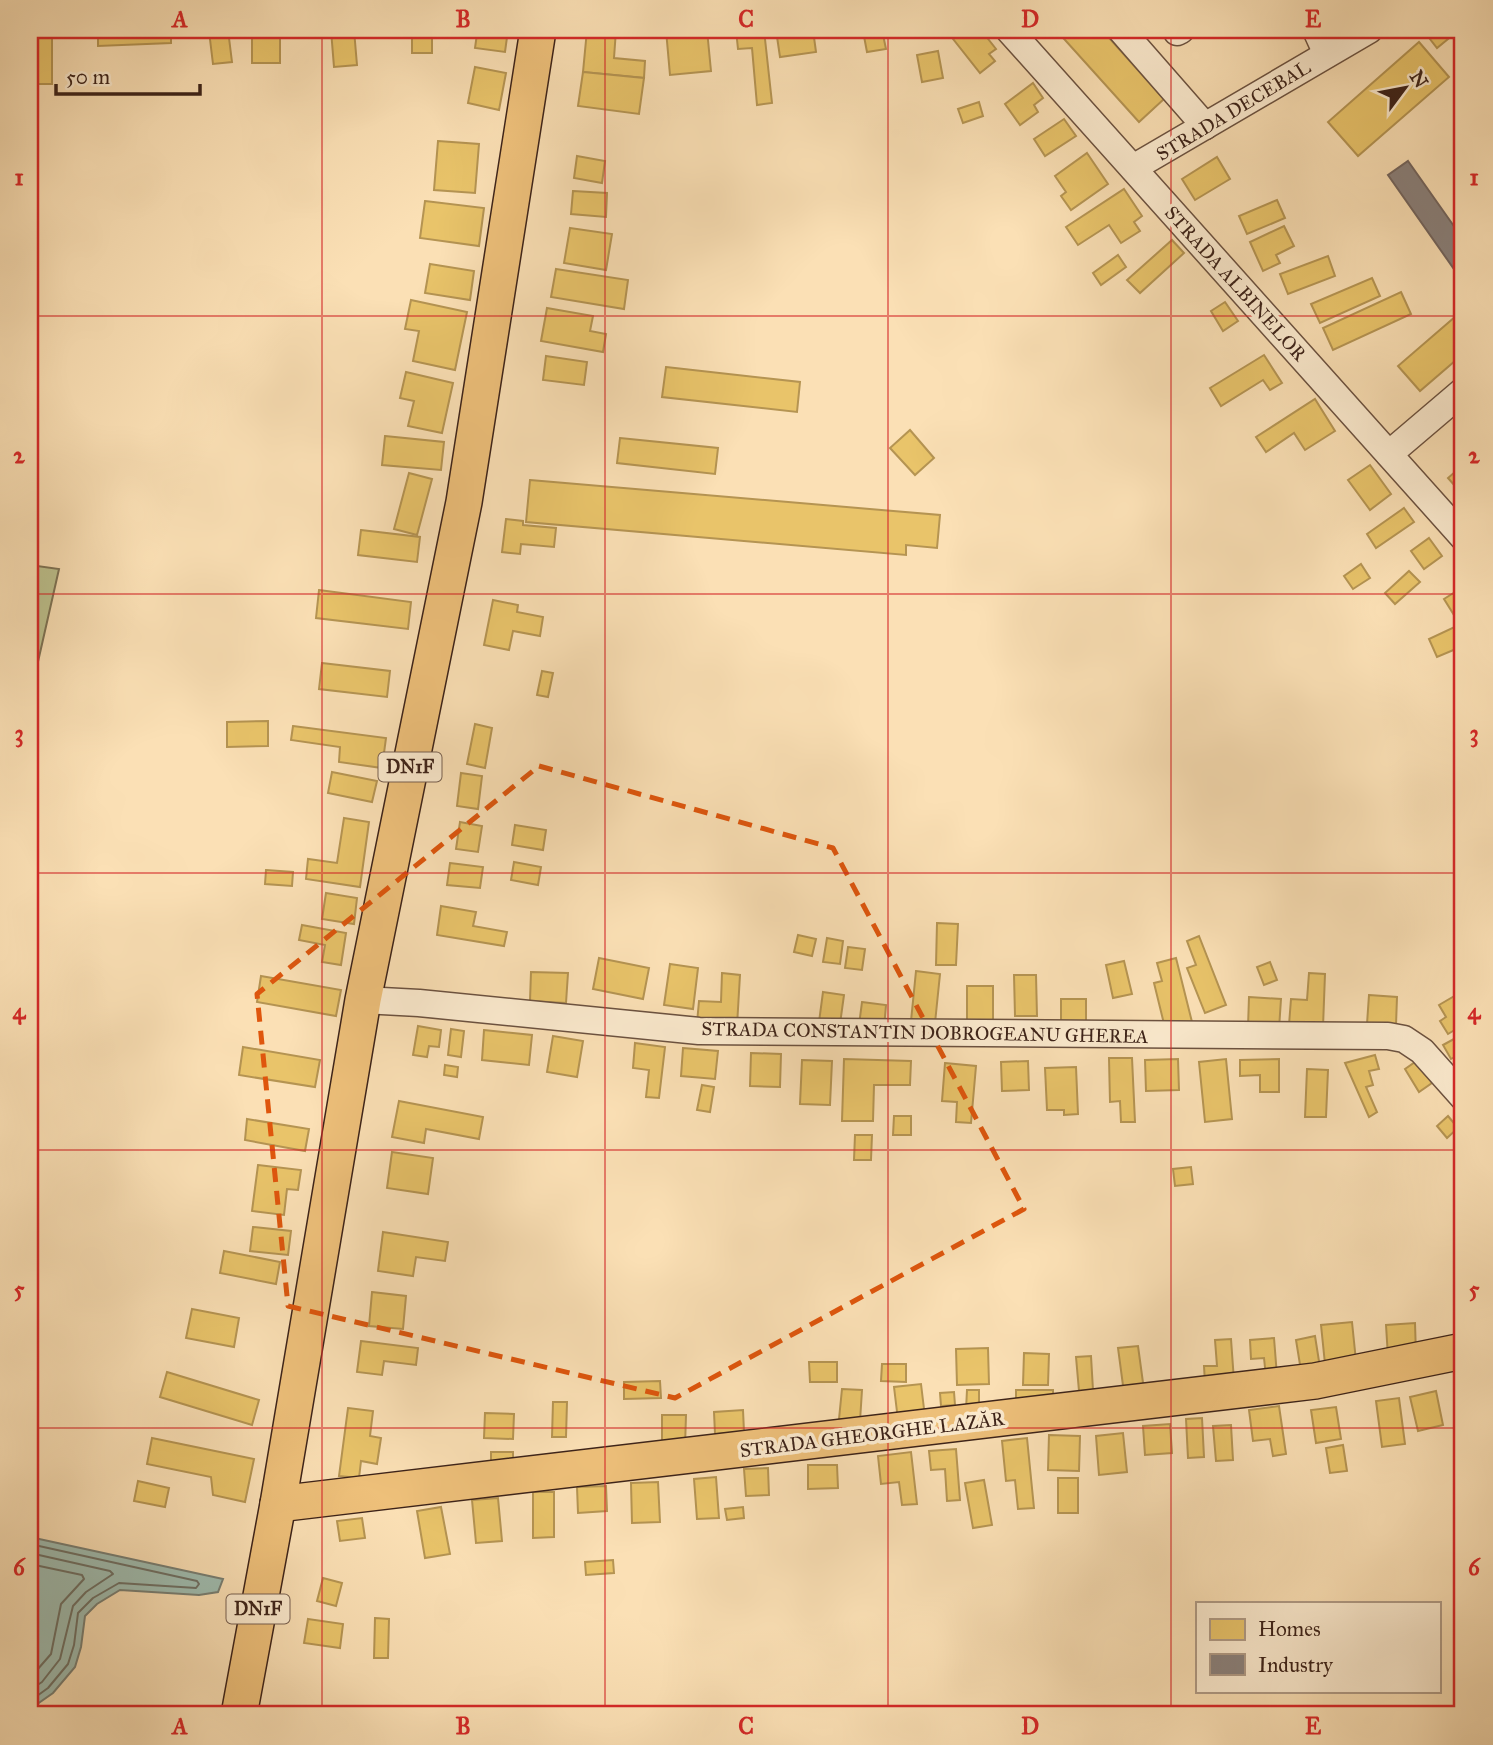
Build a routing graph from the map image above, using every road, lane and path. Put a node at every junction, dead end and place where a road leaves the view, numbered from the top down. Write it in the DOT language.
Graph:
graph roads {
  1 [pos="538,30"];
  2 [pos="1009,30"];
  3 [pos="1121,30"];
  4 [pos="1317,30"];
  5 [pos="1369,30"];
  6 [pos="1327,54"];
  7 [pos="1205,126"];
  8 [pos="1133,169"];
  9 [pos="1463,391"];
  10 [pos="1389,454"];
  11 [pos="1463,537"];
  12 [pos="363,1000"];
  13 [pos="1463,1097"];
  14 [pos="1463,1351"];
  15 [pos="278,1504"];
  16 [pos="239,1715"];
  1 -- 12 [label="main road, DN1F"];
  2 -- 8 [label="street, STRADA ALBINELOR"];
  3 -- 7 [label="street"];
  4 -- 6 [label="street"];
  5 -- 6 [label="street, STRADA DECEBAL"];
  6 -- 7 [label="street, STRADA DECEBAL"];
  7 -- 8 [label="street, STRADA DECEBAL"];
  8 -- 10 [label="street, STRADA ALBINELOR"];
  9 -- 10 [label="street"];
  10 -- 11 [label="street, STRADA ALBINELOR"];
  12 -- 13 [label="street, STRADA CONSTANTIN DOBROGEANU GHEREA"];
  12 -- 15 [label="main road, DN1F"];
  14 -- 15 [label="main road, STRADA GHEORGHE LAZĂR"];
  15 -- 16 [label="main road, DN1F"];
}
